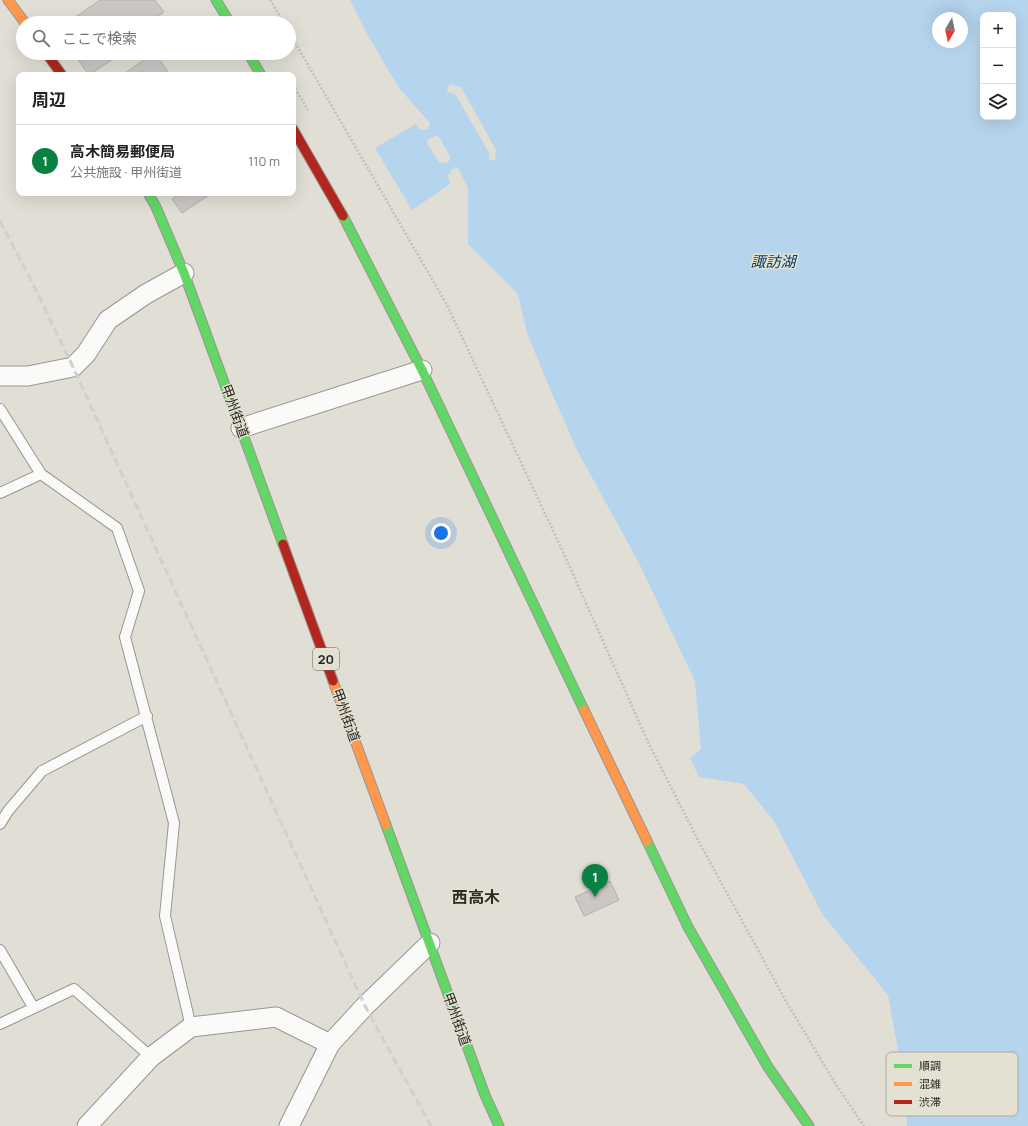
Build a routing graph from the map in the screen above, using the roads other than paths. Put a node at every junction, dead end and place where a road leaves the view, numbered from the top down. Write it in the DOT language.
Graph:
graph roads {
  1 [pos="8,0"];
  2 [pos="216,0"];
  3 [pos="20,16"];
  4 [pos="226,16"];
  5 [pos="51,60"];
  6 [pos="252,60"];
  7 [pos="60,72"];
  8 [pos="259,72"];
  9 [pos="296,134"];
  10 [pos="150,196"];
  11 [pos="184,273"];
  12 [pos="422,370"];
  13 [pos="0,376"];
  14 [pos="0,409"];
  15 [pos="241,428"];
  16 [pos="41,474"];
  17 [pos="0,492"];
  18 [pos="147,716"];
  19 [pos="0,824"];
  20 [pos="430,943"];
  21 [pos="0,950"];
  22 [pos="33,1007"];
  23 [pos="0,1024"];
  24 [pos="191,1027"];
  25 [pos="330,1044"];
  26 [pos="151,1057"];
  27 [pos="87,1126"];
  28 [pos="289,1126"];
  29 [pos="499,1126"];
  30 [pos="809,1126"];
  1 -- 3 [label="main road"];
  2 -- 4 [label="main road"];
  5 -- 7 [label="main road"];
  6 -- 8 [label="main road"];
  9 -- 12 [label="main road"];
  10 -- 11 [label="main road, 甲州街道 / 20"];
  11 -- 13 [label="street"];
  11 -- 15 [label="main road, 甲州街道 / 20"];
  12 -- 15 [label="street"];
  12 -- 30 [label="main road"];
  14 -- 16 [label="lane"];
  15 -- 20 [label="main road, 甲州街道 / 20"];
  16 -- 17 [label="lane"];
  16 -- 18 [label="lane"];
  18 -- 19 [label="lane"];
  18 -- 24 [label="lane"];
  20 -- 25 [label="street"];
  20 -- 29 [label="main road, 甲州街道 / 20"];
  21 -- 22 [label="lane"];
  22 -- 23 [label="lane"];
  22 -- 26 [label="lane"];
  24 -- 25 [label="street"];
  24 -- 26 [label="street"];
  25 -- 28 [label="street"];
  26 -- 27 [label="street"];
}
